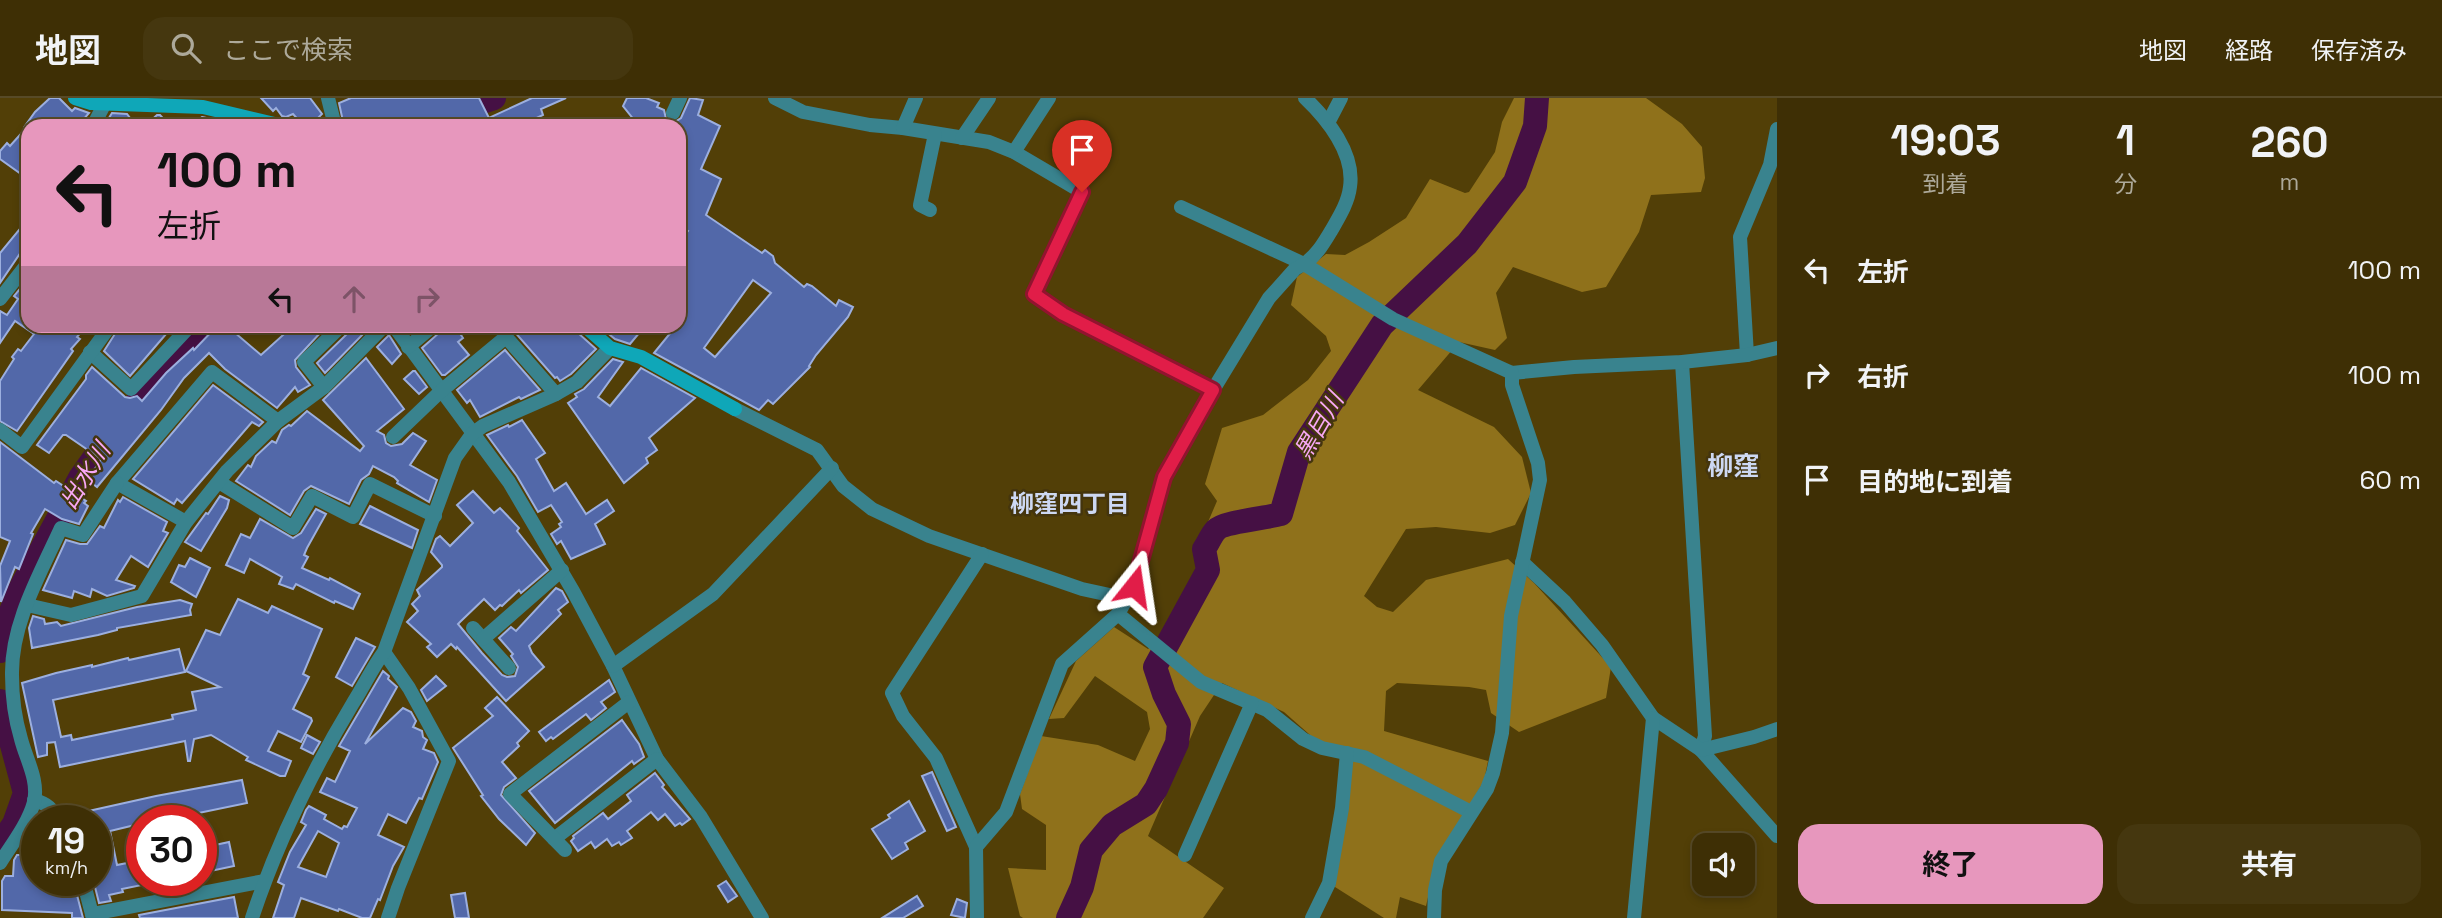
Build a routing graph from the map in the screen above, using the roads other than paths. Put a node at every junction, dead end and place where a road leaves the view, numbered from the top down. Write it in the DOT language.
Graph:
graph roads {
  1 [pos="75,98"];
  2 [pos="680,98"];
  3 [pos="916,98"];
  4 [pos="989,98"];
  5 [pos="1049,98"];
  6 [pos="1305,98"];
  7 [pos="1341,98"];
  8 [pos="330,99"];
  9 [pos="781,99"];
  10 [pos="156,101"];
  11 [pos="105,103"];
  12 [pos="673,113"];
  13 [pos="97,119"];
  14 [pos="254,119"];
  15 [pos="334,119"];
  16 [pos="1328,123"];
  17 [pos="903,128"];
  18 [pos="1777,130"];
  19 [pos="935,134"];
  20 [pos="962,138"];
  21 [pos="1014,152"];
  22 [pos="1181,207"];
  23 [pos="930,210"];
  24 [pos="1304,264"];
  25 [pos="21,272"];
  26 [pos="0,299"];
  27 [pos="105,333"];
  28 [pos="183,333"];
  29 [pos="334,333"];
  30 [pos="377,333"];
  31 [pos="399,333"];
  32 [pos="425,333"];
  33 [pos="593,333"];
  34 [pos="408,347"];
  35 [pos="610,348"];
  36 [pos="1777,348"];
  37 [pos="90,352"];
  38 [pos="1747,355"];
  39 [pos="1682,362"];
  40 [pos="1512,373"];
  41 [pos="324,387"];
  42 [pos="1213,390"];
  43 [pos="441,391"];
  44 [pos="556,394"];
  45 [pos="735,409"];
  46 [pos="278,421"];
  47 [pos="0,430"];
  48 [pos="472,434"];
  49 [pos="393,437"];
  50 [pos="832,468"];
  51 [pos="219,482"];
  52 [pos="117,483"];
  53 [pos="435,516"];
  54 [pos="186,522"];
  55 [pos="982,554"];
  56 [pos="1522,562"];
  57 [pos="562,570"];
  58 [pos="1128,599"];
  59 [pos="27,605"];
  60 [pos="1118,614"];
  61 [pos="384,652"];
  62 [pos="613,666"];
  63 [pos="509,668"];
  64 [pos="629,702"];
  65 [pos="1252,703"];
  66 [pos="1653,718"];
  67 [pos="1777,729"];
  68 [pos="1701,750"];
  69 [pos="1347,753"];
  70 [pos="657,759"];
  71 [pos="34,800"];
  72 [pos="47,805"];
  73 [pos="1471,812"];
  74 [pos="1777,836"];
  75 [pos="554,839"];
  76 [pos="976,847"];
  77 [pos="565,850"];
  78 [pos="1185,855"];
  79 [pos="0,863"];
  80 [pos="264,881"];
  81 [pos="87,896"];
  82 [pos="92,916"];
  83 [pos="252,918"];
  84 [pos="388,918"];
  85 [pos="762,918"];
  86 [pos="977,918"];
  87 [pos="1312,918"];
  88 [pos="1433,918"];
  89 [pos="1634,918"];
  1 -- 11 [label="main road"];
  2 -- 12 [label="street"];
  3 -- 17 [label="street"];
  4 -- 20 [label="street"];
  5 -- 21 [label="street"];
  6 -- 16 [label="street"];
  7 -- 16 [label="street"];
  8 -- 15 [label="street"];
  9 -- 17 [label="street"];
  10 -- 11 [label="main road"];
  10 -- 14 [label="main road"];
  11 -- 13 [label="street"];
  16 -- 24 [label="street"];
  17 -- 19 [label="street"];
  18 -- 38 [label="street"];
  19 -- 20 [label="street"];
  19 -- 23 [label="street"];
  20 -- 21 [label="street"];
  21 -- 42 [label="street"];
  22 -- 24 [label="street"];
  24 -- 40 [label="street"];
  24 -- 42 [label="street"];
  25 -- 26 [label="street"];
  27 -- 37 [label="street"];
  28 -- 37 [label="street"];
  29 -- 41 [label="street"];
  30 -- 41 [label="street"];
  31 -- 34 [label="street"];
  32 -- 34 [label="street"];
  33 -- 35 [label="main road"];
  34 -- 43 [label="street"];
  35 -- 44 [label="street"];
  35 -- 45 [label="main road"];
  36 -- 38 [label="street"];
  37 -- 47 [label="street"];
  38 -- 39 [label="street"];
  39 -- 40 [label="street"];
  39 -- 68 [label="street"];
  40 -- 56 [label="street"];
  41 -- 46 [label="street"];
  42 -- 58 [label="street"];
  43 -- 44 [label="street"];
  43 -- 48 [label="street"];
  43 -- 49 [label="street"];
  44 -- 48 [label="street"];
  45 -- 50 [label="street"];
  46 -- 51 [label="street"];
  46 -- 52 [label="street"];
  48 -- 53 [label="street"];
  48 -- 57 [label="street"];
  50 -- 55 [label="street"];
  50 -- 62 [label="street"];
  51 -- 53 [label="street"];
  51 -- 54 [label="street"];
  52 -- 54 [label="street"];
  52 -- 59 [label="street"];
  53 -- 61 [label="street"];
  54 -- 59 [label="street"];
  55 -- 58 [label="street"];
  55 -- 76 [label="street"];
  56 -- 66 [label="street"];
  56 -- 73 [label="street"];
  57 -- 62 [label="street"];
  57 -- 63 [label="street"];
  58 -- 60 [label="street"];
  59 -- 71 [label="street"];
  60 -- 65 [label="street"];
  60 -- 76 [label="street"];
  61 -- 80 [label="street"];
  61 -- 84 [label="street"];
  62 -- 64 [label="street"];
  64 -- 70 [label="street"];
  64 -- 75 [label="street"];
  65 -- 69 [label="street"];
  65 -- 78 [label="street"];
  66 -- 68 [label="street"];
  66 -- 89 [label="street"];
  67 -- 68 [label="street"];
  68 -- 74 [label="street"];
  69 -- 73 [label="street"];
  69 -- 87 [label="street"];
  70 -- 75 [label="street"];
  70 -- 85 [label="street"];
  71 -- 72 [label="street"];
  71 -- 79 [label="street"];
  73 -- 88 [label="street"];
  75 -- 77 [label="street"];
  76 -- 86 [label="street"];
  80 -- 82 [label="street"];
  80 -- 83 [label="street"];
  81 -- 82 [label="street"];
}
